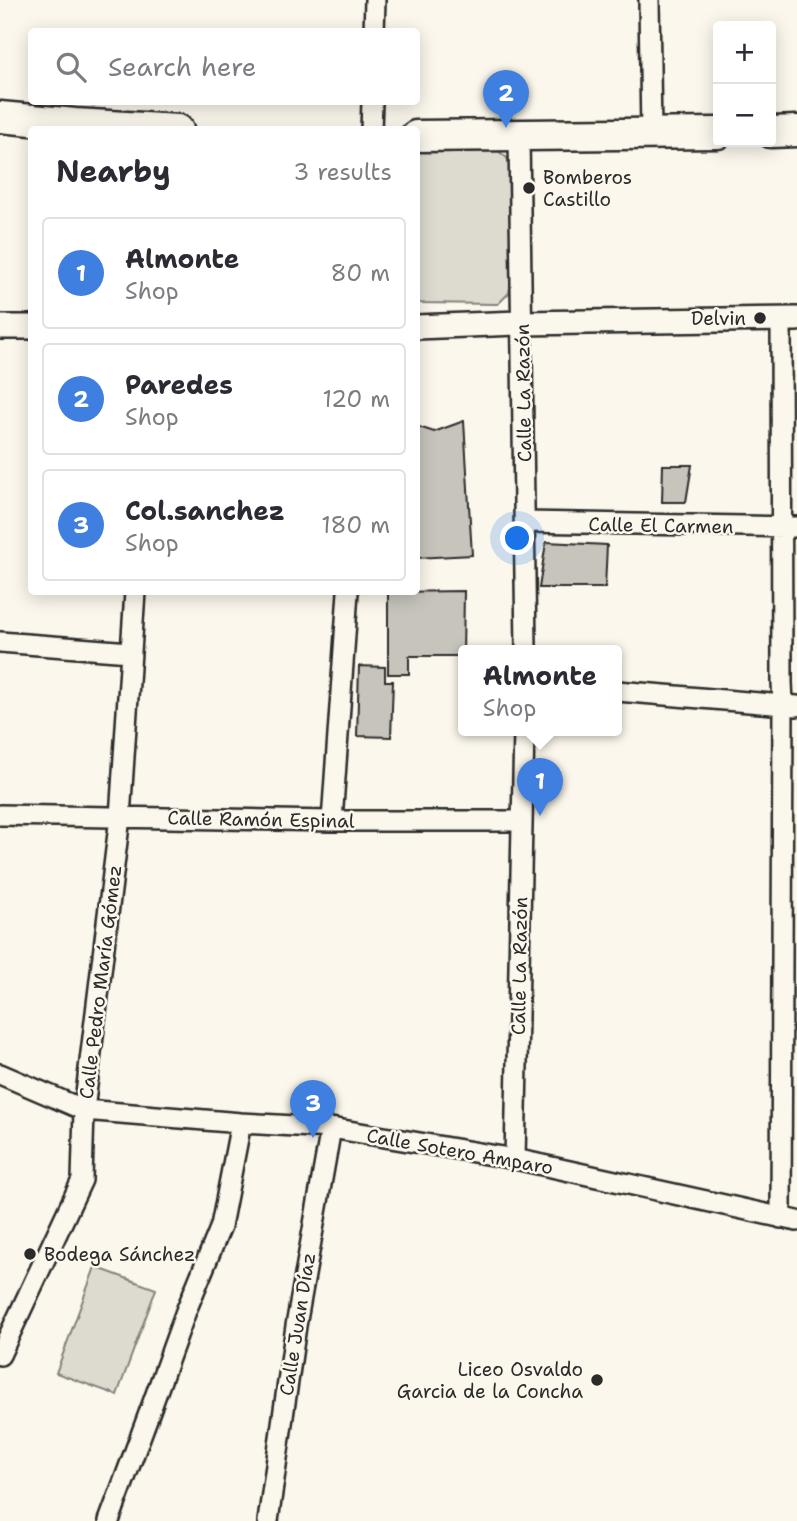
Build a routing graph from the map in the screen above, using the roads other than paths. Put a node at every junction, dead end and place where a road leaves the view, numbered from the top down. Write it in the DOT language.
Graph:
graph roads {
  1 [pos="375,0"];
  2 [pos="649,0"];
  3 [pos="374,28"];
  4 [pos="372,105"];
  5 [pos="0,117"];
  6 [pos="109,126"];
  7 [pos="371,126"];
  8 [pos="797,131"];
  9 [pos="776,132"];
  10 [pos="713,133"];
  11 [pos="651,134"];
  12 [pos="420,136"];
  13 [pos="519,136"];
  14 [pos="789,320"];
  15 [pos="521,323"];
  16 [pos="0,327"];
  17 [pos="28,327"];
  18 [pos="420,327"];
  19 [pos="525,522"];
  20 [pos="789,527"];
  21 [pos="135,595"];
  22 [pos="348,595"];
  23 [pos="0,642"];
  24 [pos="526,645"];
  25 [pos="130,652"];
  26 [pos="622,691"];
  27 [pos="790,705"];
  28 [pos="524,736"];
  29 [pos="0,816"];
  30 [pos="120,817"];
  31 [pos="332,821"];
  32 [pos="522,821"];
  33 [pos="0,1074"];
  34 [pos="84,1110"];
  35 [pos="241,1123"];
  36 [pos="331,1128"];
  37 [pos="515,1159"];
  38 [pos="789,1219"];
  39 [pos="0,1355"];
  40 [pos="108,1521"];
  41 [pos="268,1521"];
  1 -- 3 [label="street"];
  2 -- 11 [label="street"];
  4 -- 7 [label="street"];
  5 -- 6 [label="main road"];
  8 -- 9 [label="main road"];
  10 -- 11 [label="main road"];
  11 -- 13 [label="main road"];
  12 -- 13 [label="main road"];
  13 -- 15 [label="street, Calle La Razón"];
  14 -- 15 [label="street"];
  14 -- 20 [label="street"];
  15 -- 18 [label="street"];
  15 -- 19 [label="street, Calle La Razón"];
  16 -- 17 [label="street"];
  19 -- 20 [label="street, Calle El Carmen"];
  19 -- 24 [label="street, Calle La Razón"];
  20 -- 27 [label="street"];
  21 -- 25 [label="street, Calle Pedro María Gómez"];
  22 -- 31 [label="street"];
  23 -- 25 [label="street"];
  25 -- 30 [label="street, Calle Pedro María Gómez"];
  26 -- 27 [label="street"];
  27 -- 38 [label="street"];
  28 -- 32 [label="street, Calle La Razón"];
  29 -- 30 [label="street, Calle Ramón Espinal"];
  30 -- 31 [label="street, Calle Ramón Espinal"];
  30 -- 34 [label="street, Calle Pedro María Gómez"];
  31 -- 32 [label="street, Calle Ramón Espinal"];
  32 -- 37 [label="street, Calle La Razón"];
  33 -- 34 [label="street, Calle Sotero Amparo"];
  34 -- 35 [label="street, Calle Sotero Amparo"];
  34 -- 39 [label="street, Calle Pedro María Gómez"];
  35 -- 36 [label="street, Calle Sotero Amparo"];
  35 -- 40 [label="street"];
  36 -- 37 [label="street, Calle Sotero Amparo"];
  36 -- 41 [label="street, Calle Juan Díaz"];
  37 -- 38 [label="street, Calle Sotero Amparo"];
}
